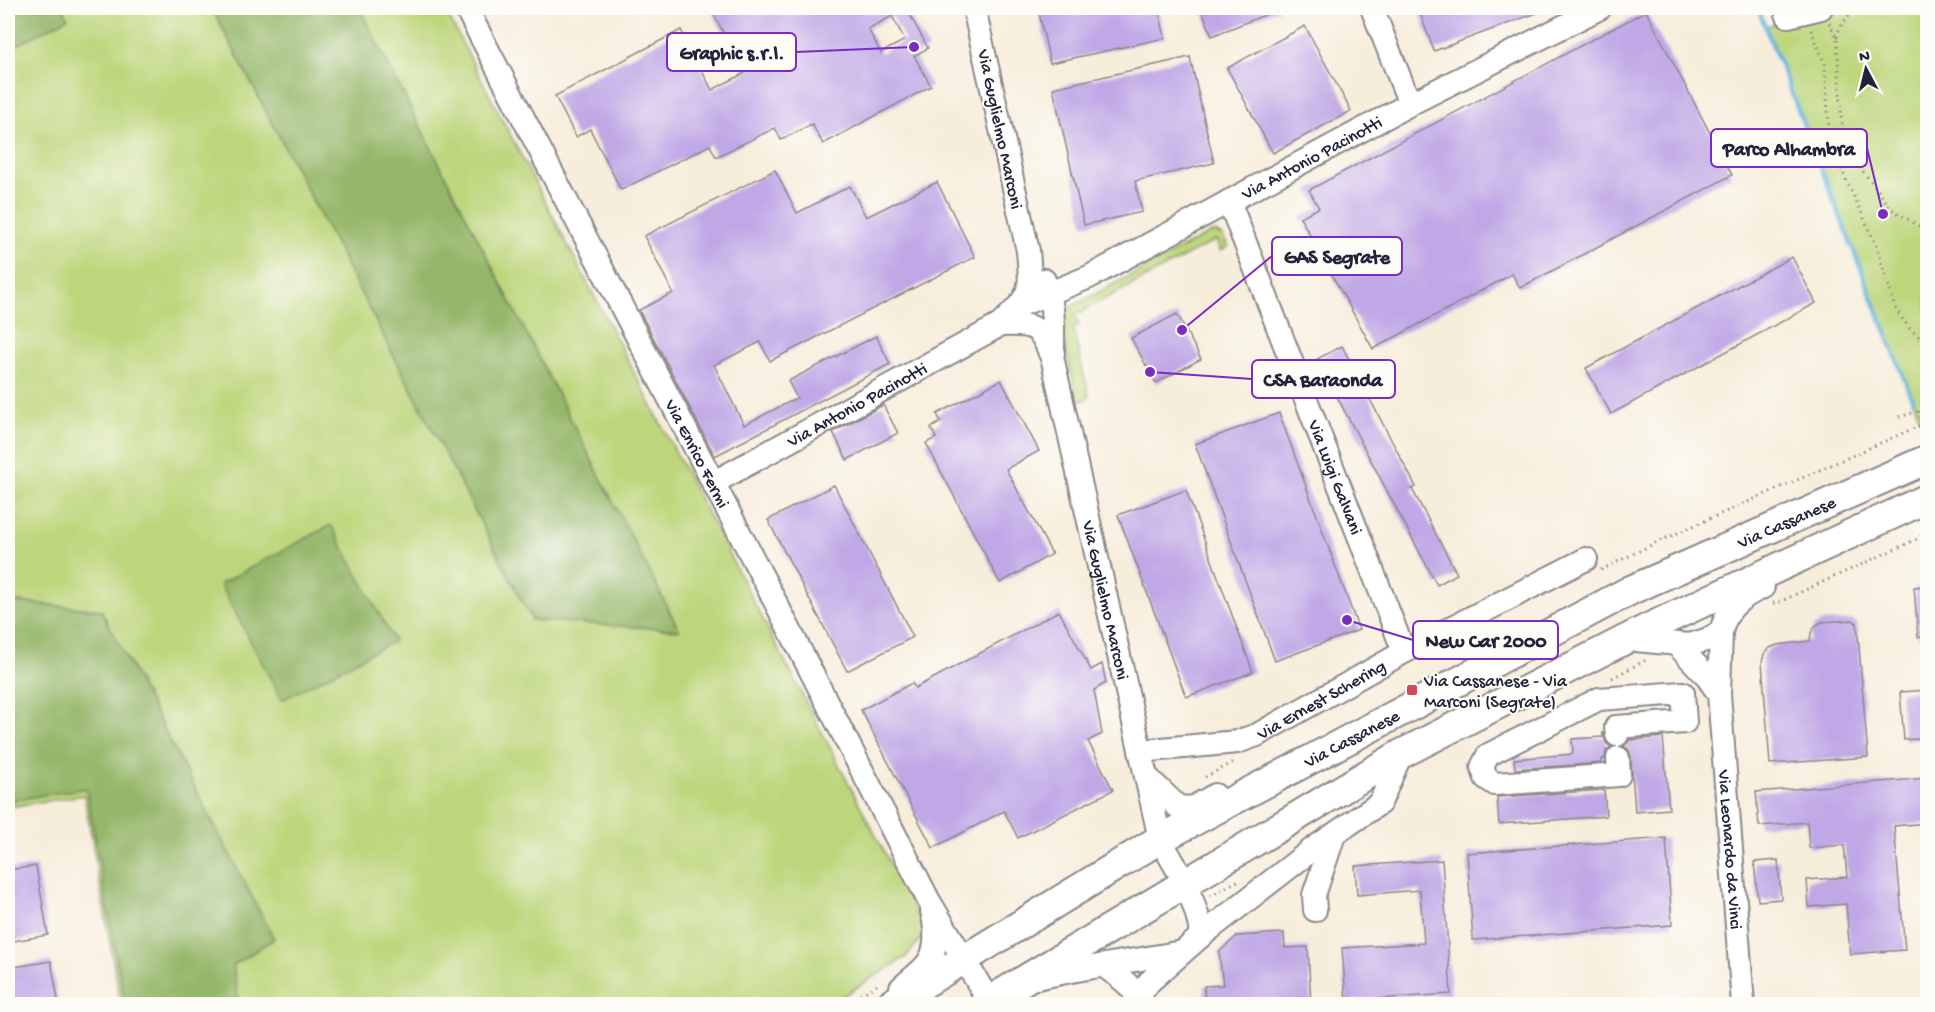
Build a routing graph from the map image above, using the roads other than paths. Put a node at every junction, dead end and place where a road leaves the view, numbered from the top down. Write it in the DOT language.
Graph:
graph roads {
  1 [pos="466,8"];
  2 [pos="974,8"];
  3 [pos="1372,8"];
  4 [pos="1600,8"];
  5 [pos="1410,104"];
  6 [pos="1228,201"];
  7 [pos="1028,251"];
  8 [pos="1050,294"];
  9 [pos="1023,304"];
  10 [pos="1000,325"];
  11 [pos="1053,361"];
  12 [pos="1928,459"];
  13 [pos="713,483"];
  14 [pos="1928,498"];
  15 [pos="1928,514"];
  16 [pos="1590,566"];
  17 [pos="1721,632"];
  18 [pos="1625,639"];
  19 [pos="1676,645"];
  20 [pos="1404,652"];
  21 [pos="1719,694"];
  22 [pos="1721,721"];
  23 [pos="1685,722"];
  24 [pos="1140,751"];
  25 [pos="1401,754"];
  26 [pos="1308,761"];
  27 [pos="1146,776"];
  28 [pos="1334,835"];
  29 [pos="1160,839"];
  30 [pos="1281,874"];
  31 [pos="1185,885"];
  32 [pos="929,901"];
  33 [pos="1201,936"];
  34 [pos="1183,952"];
  35 [pos="964,960"];
  36 [pos="1104,966"];
  37 [pos="1026,980"];
  38 [pos="1138,1001"];
  39 [pos="987,1003"];
  40 [pos="889,1005"];
  41 [pos="1743,1005"];
  1 -- 13 [label="street, Via Enrico Fermi"];
  2 -- 7 [label="street, Via Guglielmo Marconi"];
  3 -- 5 [label="street"];
  4 -- 5 [label="street, Via Antonio Pacinotti"];
  5 -- 6 [label="street, Via Antonio Pacinotti"];
  6 -- 8 [label="street, Via Antonio Pacinotti"];
  6 -- 20 [label="street, Via Luigi Galvani"];
  7 -- 8 [label="street, Via Guglielmo Marconi"];
  7 -- 9 [label="street, Via Guglielmo Marconi"];
  8 -- 9 [label="street, Via Antonio Pacinotti"];
  8 -- 11 [label="street, Via Guglielmo Marconi"];
  9 -- 10 [label="street"];
  10 -- 11 [label="street, Via Guglielmo Marconi"];
  10 -- 13 [label="street, Via Antonio Pacinotti"];
  11 -- 24 [label="street, Via Guglielmo Marconi"];
  12 -- 26 [label="main road, Via Cassanese"];
  13 -- 32 [label="street, Via Enrico Fermi"];
  14 -- 18 [label="main road, Via Cassanese"];
  15 -- 17 [label="street"];
  16 -- 20 [label="street, Via Ernest Schering"];
  17 -- 19 [label="street"];
  17 -- 21 [label="street, Via Leonardo da Vinci"];
  18 -- 19 [label="street"];
  18 -- 25 [label="main road, Via Cassanese"];
  19 -- 21 [label="street"];
  20 -- 24 [label="street, Via Ernest Schering"];
  21 -- 22 [label="street, Via Leonardo da Vinci"];
  22 -- 23 [label="street"];
  22 -- 41 [label="street, Via Leonardo da Vinci"];
  23 -- 23 [label="street"];
  24 -- 27 [label="street, Via Guglielmo Marconi"];
  25 -- 28 [label="street"];
  25 -- 31 [label="main road, Via Cassanese"];
  26 -- 27 [label="street"];
  26 -- 29 [label="main road, Via Cassanese"];
  27 -- 29 [label="street, Via Guglielmo Marconi"];
  28 -- 30 [label="street"];
  28 -- 30 [label="street"];
  29 -- 31 [label="street, Via Guglielmo Marconi"];
  29 -- 35 [label="main road, Via Cassanese"];
  30 -- 33 [label="street"];
  31 -- 33 [label="street, Via Guglielmo Marconi"];
  31 -- 37 [label="main road, Via Cassanese"];
  32 -- 35 [label="street, Via Enrico Fermi"];
  32 -- 40 [label="street, Via Enrico Fermi"];
  33 -- 34 [label="street"];
  34 -- 36 [label="street"];
  34 -- 38 [label="street"];
  35 -- 39 [label="street, Via Enrico Fermi"];
  35 -- 40 [label="main road, Via Cassanese"];
  36 -- 37 [label="street"];
  36 -- 38 [label="street"];
  37 -- 39 [label="main road, Via Cassanese"];
}
